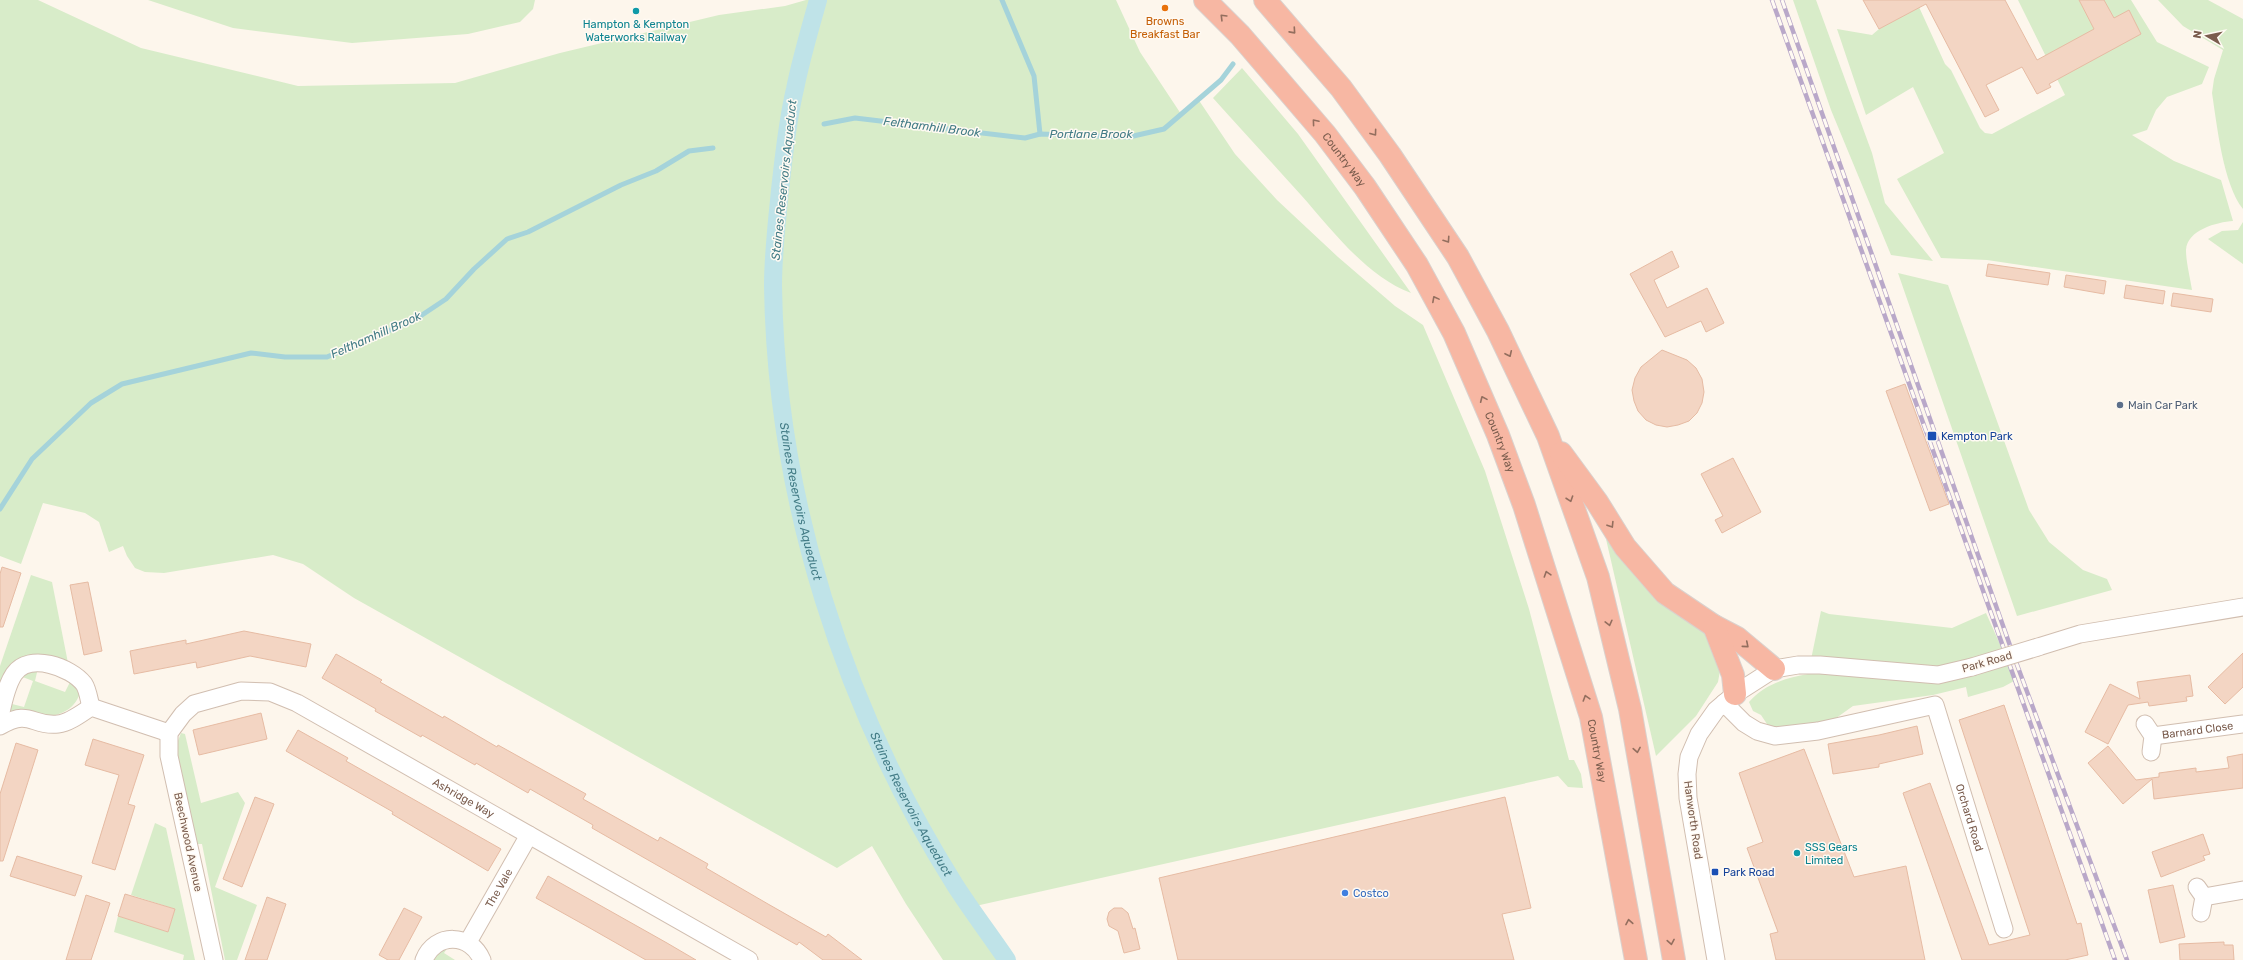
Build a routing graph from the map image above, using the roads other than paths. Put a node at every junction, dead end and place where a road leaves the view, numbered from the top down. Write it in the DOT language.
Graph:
graph roads {
  1 [pos="1205,0"];
  2 [pos="1265,0"];
  3 [pos="1548,436"];
  4 [pos="2243,607"];
  5 [pos="1714,626"];
  6 [pos="1774,669"];
  7 [pos="1730,699"];
  8 [pos="92,707"];
  9 [pos="0,718"];
  10 [pos="2243,724"];
  11 [pos="0,726"];
  12 [pos="172,729"];
  13 [pos="2149,737"];
  14 [pos="530,835"];
  15 [pos="2243,890"];
  16 [pos="2200,899"];
  17 [pos="2004,929"];
  18 [pos="468,942"];
  19 [pos="214,960"];
  20 [pos="424,960"];
  21 [pos="482,960"];
  22 [pos="749,960"];
  23 [pos="1636,960"];
  24 [pos="1674,960"];
  25 [pos="1716,960"];
  23 -- 1 [label="highway, Country Way, one-way"];
  2 -- 3 [label="highway, one-way"];
  3 -- 5 [label="highway, one-way"];
  3 -- 24 [label="highway, one-way"];
  4 -- 6 [label="street, Park Road, bridge"];
  5 -- 6 [label="highway, one-way"];
  5 -- 7 [label="highway"];
  6 -- 7 [label="street, Park Road"];
  7 -- 17 [label="street, Orchard Road"];
  7 -- 25 [label="street, Hanworth Road"];
  8 -- 9 [label="street"];
  8 -- 11 [label="street"];
  8 -- 12 [label="street"];
  10 -- 13 [label="street, Barnard Close"];
  12 -- 14 [label="street, Ashridge Way"];
  12 -- 19 [label="street, Beechwood Avenue"];
  14 -- 18 [label="street, The Vale"];
  14 -- 22 [label="street, Ashridge Way"];
  15 -- 16 [label="street"];
  18 -- 20 [label="street"];
  18 -- 21 [label="street"];
}
